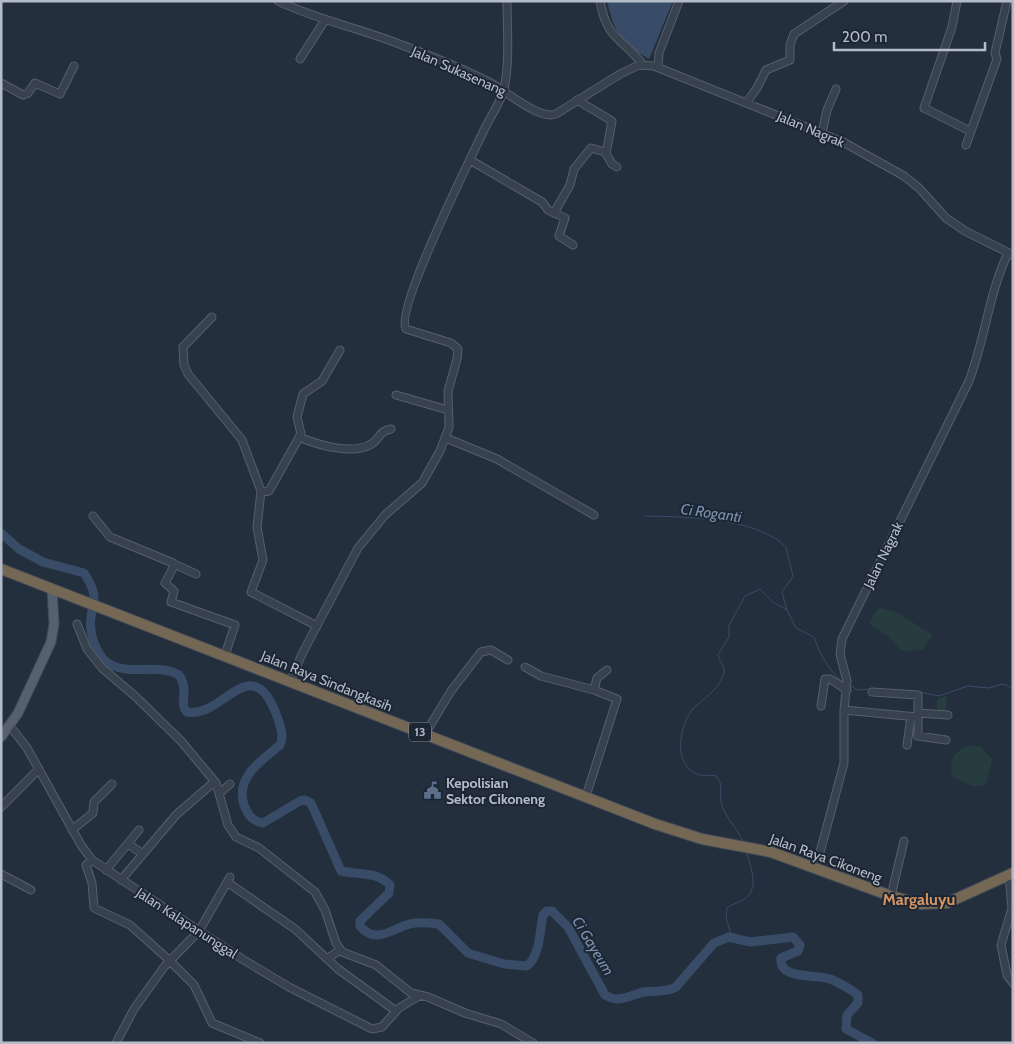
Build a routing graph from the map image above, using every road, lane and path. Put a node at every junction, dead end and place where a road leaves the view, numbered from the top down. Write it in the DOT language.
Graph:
graph roads {
  1 [pos="278,1"];
  2 [pos="507,1"];
  3 [pos="600,1"];
  4 [pos="679,1"];
  5 [pos="844,1"];
  6 [pos="957,1"];
  7 [pos="1007,1"];
  8 [pos="325,20"];
  9 [pos="300,58"];
  10 [pos="643,65"];
  11 [pos="74,66"];
  12 [pos="658,67"];
  13 [pos="1,83"];
  14 [pos="836,89"];
  15 [pos="504,90"];
  16 [pos="576,100"];
  17 [pos="747,102"];
  18 [pos="970,131"];
  19 [pos="822,133"];
  20 [pos="966,145"];
  21 [pos="606,154"];
  22 [pos="470,160"];
  23 [pos="617,167"];
  24 [pos="554,213"];
  25 [pos="573,245"];
  26 [pos="1010,254"];
  27 [pos="212,317"];
  28 [pos="340,350"];
  29 [pos="396,395"];
  30 [pos="448,410"];
  31 [pos="391,429"];
  32 [pos="299,437"];
  33 [pos="446,438"];
  34 [pos="262,492"];
  35 [pos="594,515"];
  36 [pos="93,516"];
  37 [pos="174,564"];
  38 [pos="1,568"];
  39 [pos="196,574"];
  40 [pos="52,589"];
  41 [pos="77,624"];
  42 [pos="317,626"];
  43 [pos="225,655"];
  44 [pos="508,660"];
  45 [pos="525,667"];
  46 [pos="607,670"];
  47 [pos="290,681"];
  48 [pos="594,690"];
  49 [pos="847,690"];
  50 [pos="872,692"];
  51 [pos="821,706"];
  52 [pos="844,710"];
  53 [pos="948,715"];
  54 [pos="915,716"];
  55 [pos="10,726"];
  56 [pos="424,734"];
  57 [pos="913,734"];
  58 [pos="1,737"];
  59 [pos="946,740"];
  60 [pos="907,745"];
  61 [pos="39,769"];
  62 [pos="214,782"];
  63 [pos="112,784"];
  64 [pos="230,784"];
  65 [pos="220,792"];
  66 [pos="586,796"];
  67 [pos="1,807"];
  68 [pos="72,830"];
  69 [pos="139,830"];
  70 [pos="904,841"];
  71 [pos="128,844"];
  72 [pos="746,846"];
  73 [pos="143,854"];
  74 [pos="88,863"];
  75 [pos="816,868"];
  76 [pos="106,870"];
  77 [pos="1,874"];
  78 [pos="1011,874"];
  79 [pos="121,880"];
  80 [pos="31,890"];
  81 [pos="891,896"];
  82 [pos="199,931"];
  83 [pos="339,951"];
  84 [pos="327,959"];
  85 [pos="169,960"];
  86 [pos="1013,983"];
  87 [pos="417,997"];
  88 [pos="396,1011"];
  89 [pos="116,1043"];
  90 [pos="260,1043"];
  91 [pos="533,1043"];
  1 -- 8 [label="street, Jalan Sukasenang"];
  2 -- 15 [label="street"];
  3 -- 10 [label="street"];
  4 -- 12 [label="street"];
  5 -- 17 [label="street"];
  6 -- 18 [label="street"];
  7 -- 18 [label="street"];
  8 -- 9 [label="street"];
  8 -- 15 [label="street, Jalan Sukasenang"];
  10 -- 12 [label="street, Jalan Sukasenang"];
  10 -- 16 [label="street, Jalan Sukasenang"];
  11 -- 13 [label="street"];
  12 -- 17 [label="street, Jalan Nagrak"];
  14 -- 19 [label="street"];
  15 -- 16 [label="street, Jalan Sukasenang"];
  15 -- 22 [label="street"];
  16 -- 21 [label="street"];
  17 -- 19 [label="street, Jalan Nagrak"];
  18 -- 20 [label="street"];
  19 -- 26 [label="street, Jalan Nagrak"];
  21 -- 23 [label="street"];
  21 -- 24 [label="street"];
  22 -- 24 [label="street"];
  22 -- 30 [label="street"];
  24 -- 25 [label="street"];
  26 -- 49 [label="street, Jalan Nagrak"];
  27 -- 34 [label="street"];
  28 -- 32 [label="street"];
  29 -- 30 [label="street"];
  30 -- 33 [label="street"];
  31 -- 32 [label="street"];
  32 -- 34 [label="street"];
  33 -- 35 [label="street"];
  33 -- 42 [label="street"];
  34 -- 42 [label="street"];
  36 -- 37 [label="street"];
  37 -- 39 [label="street"];
  37 -- 43 [label="street"];
  38 -- 40 [label="highway, 13"];
  40 -- 43 [label="highway, Jalan Raya Sindangkasih / 13"];
  40 -- 55 [label="main road"];
  41 -- 62 [label="street"];
  42 -- 47 [label="street"];
  43 -- 47 [label="highway, Jalan Raya Sindangkasih / 13"];
  44 -- 56 [label="street"];
  45 -- 48 [label="street"];
  46 -- 48 [label="street"];
  47 -- 56 [label="highway, Jalan Raya Sindangkasih / 13"];
  48 -- 66 [label="street"];
  49 -- 51 [label="street"];
  49 -- 52 [label="street, Jalan Nagrak"];
  50 -- 54 [label="street"];
  52 -- 54 [label="street"];
  52 -- 75 [label="street, Jalan Nagrak"];
  53 -- 54 [label="street"];
  54 -- 57 [label="street"];
  55 -- 58 [label="main road"];
  55 -- 61 [label="street, Jalan Kalapanunggal"];
  56 -- 66 [label="highway, Jalan Raya Sindangkasih / 13"];
  57 -- 59 [label="street"];
  57 -- 60 [label="street"];
  61 -- 67 [label="street"];
  61 -- 68 [label="street, Jalan Kalapanunggal"];
  62 -- 65 [label="street"];
  62 -- 73 [label="street"];
  63 -- 68 [label="street"];
  64 -- 65 [label="street"];
  65 -- 83 [label="street"];
  66 -- 72 [label="highway, Jalan Raya Sindangkasih / 13"];
  68 -- 74 [label="street, Jalan Kalapanunggal"];
  69 -- 71 [label="street"];
  70 -- 81 [label="street"];
  71 -- 73 [label="street"];
  71 -- 76 [label="street"];
  72 -- 75 [label="highway, Jalan Raya Cikoneng / 13"];
  73 -- 79 [label="street"];
  74 -- 76 [label="street, Jalan Kalapanunggal"];
  74 -- 85 [label="street"];
  75 -- 81 [label="highway, Jalan Raya Cikoneng / 13"];
  76 -- 79 [label="street, Jalan Kalapanunggal"];
  77 -- 80 [label="street"];
  78 -- 81 [label="highway, Jalan Raya Cikoneng / 13"];
  78 -- 86 [label="street"];
  79 -- 82 [label="street, Jalan Kalapanunggal"];
  82 -- 84 [label="street"];
  82 -- 85 [label="street"];
  82 -- 88 [label="street, Jalan Kalapanunggal"];
  83 -- 84 [label="street"];
  83 -- 87 [label="street"];
  84 -- 88 [label="street"];
  85 -- 89 [label="street"];
  85 -- 90 [label="street"];
  87 -- 88 [label="street, Jalan Kalapanunggal"];
  87 -- 91 [label="street"];
}
